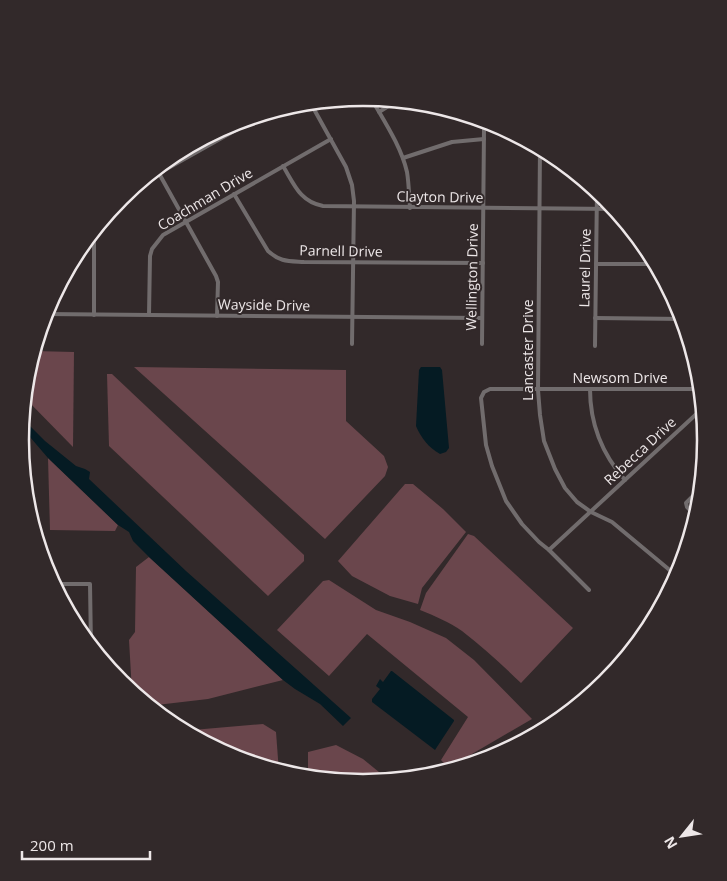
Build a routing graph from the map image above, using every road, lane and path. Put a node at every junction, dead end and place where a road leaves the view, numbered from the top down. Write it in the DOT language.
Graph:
graph roads {
  1 [pos="376,106"];
  2 [pos="388,106"];
  3 [pos="314,110"];
  4 [pos="379,112"];
  5 [pos="484,128"];
  6 [pos="229,134"];
  7 [pos="331,139"];
  8 [pos="484,139"];
  9 [pos="540,156"];
  10 [pos="402,158"];
  11 [pos="176,164"];
  12 [pos="283,166"];
  13 [pos="160,175"];
  14 [pos="234,194"];
  15 [pos="596,201"];
  16 [pos="354,207"];
  17 [pos="410,208"];
  18 [pos="484,208"];
  19 [pos="540,209"];
  20 [pos="596,209"];
  21 [pos="605,209"];
  22 [pos="186,221"];
  23 [pos="94,243"];
  24 [pos="353,262"];
  25 [pos="483,263"];
  26 [pos="596,264"];
  27 [pos="648,264"];
  28 [pos="53,314"];
  29 [pos="94,314"];
  30 [pos="149,315"];
  31 [pos="217,316"];
  32 [pos="353,317"];
  33 [pos="482,318"];
  34 [pos="596,318"];
  35 [pos="675,319"];
  36 [pos="352,344"];
  37 [pos="482,344"];
  38 [pos="595,346"];
  39 [pos="590,388"];
  40 [pos="538,390"];
  41 [pos="694,390"];
  42 [pos="697,413"];
  43 [pos="625,480"];
  44 [pos="693,496"];
  45 [pos="691,511"];
  46 [pos="591,512"];
  47 [pos="549,550"];
  48 [pos="672,572"];
  49 [pos="61,584"];
  50 [pos="589,590"];
  51 [pos="90,633"];
  1 -- 4 [label="street"];
  2 -- 4 [label="street"];
  3 -- 7 [label="street"];
  4 -- 10 [label="street"];
  5 -- 8 [label="street, Wellington Drive"];
  6 -- 11 [label="street"];
  7 -- 12 [label="street, Coachman Drive"];
  7 -- 16 [label="street"];
  8 -- 10 [label="street"];
  8 -- 18 [label="street, Wellington Drive"];
  9 -- 19 [label="street, Lancaster Drive"];
  10 -- 17 [label="street"];
  12 -- 14 [label="street, Coachman Drive"];
  12 -- 16 [label="street, Clayton Drive"];
  13 -- 22 [label="street"];
  14 -- 22 [label="street, Coachman Drive"];
  14 -- 24 [label="street, Parnell Drive"];
  15 -- 20 [label="street, Laurel Drive"];
  16 -- 17 [label="street, Clayton Drive"];
  16 -- 24 [label="street"];
  17 -- 18 [label="street, Clayton Drive"];
  18 -- 19 [label="street, Clayton Drive"];
  18 -- 25 [label="street, Wellington Drive"];
  19 -- 20 [label="street, Clayton Drive"];
  19 -- 40 [label="street, Lancaster Drive"];
  20 -- 21 [label="street, Clayton Drive"];
  20 -- 26 [label="street, Laurel Drive"];
  22 -- 30 [label="street, Coachman Drive"];
  22 -- 31 [label="street"];
  23 -- 29 [label="street"];
  24 -- 25 [label="street, Parnell Drive"];
  24 -- 32 [label="street"];
  25 -- 33 [label="street, Wellington Drive"];
  26 -- 27 [label="street"];
  26 -- 34 [label="street, Laurel Drive"];
  28 -- 29 [label="street, Wayside Drive"];
  29 -- 30 [label="street, Wayside Drive"];
  30 -- 31 [label="street, Wayside Drive"];
  31 -- 32 [label="street, Wayside Drive"];
  32 -- 33 [label="street, Wayside Drive"];
  32 -- 36 [label="street"];
  33 -- 37 [label="street, Wellington Drive"];
  34 -- 35 [label="street"];
  34 -- 38 [label="street, Laurel Drive"];
  39 -- 40 [label="street, Newsom Drive"];
  39 -- 41 [label="street, Newsom Drive"];
  39 -- 43 [label="street"];
  40 -- 46 [label="street, Lancaster Drive"];
  40 -- 47 [label="street, Newsom Drive"];
  42 -- 43 [label="street, Rebecca Drive"];
  43 -- 46 [label="street, Rebecca Drive"];
  44 -- 45 [label="street"];
  46 -- 47 [label="street, Rebecca Drive"];
  46 -- 48 [label="street, Lancaster Drive"];
  47 -- 50 [label="street"];
  49 -- 51 [label="street"];
}
